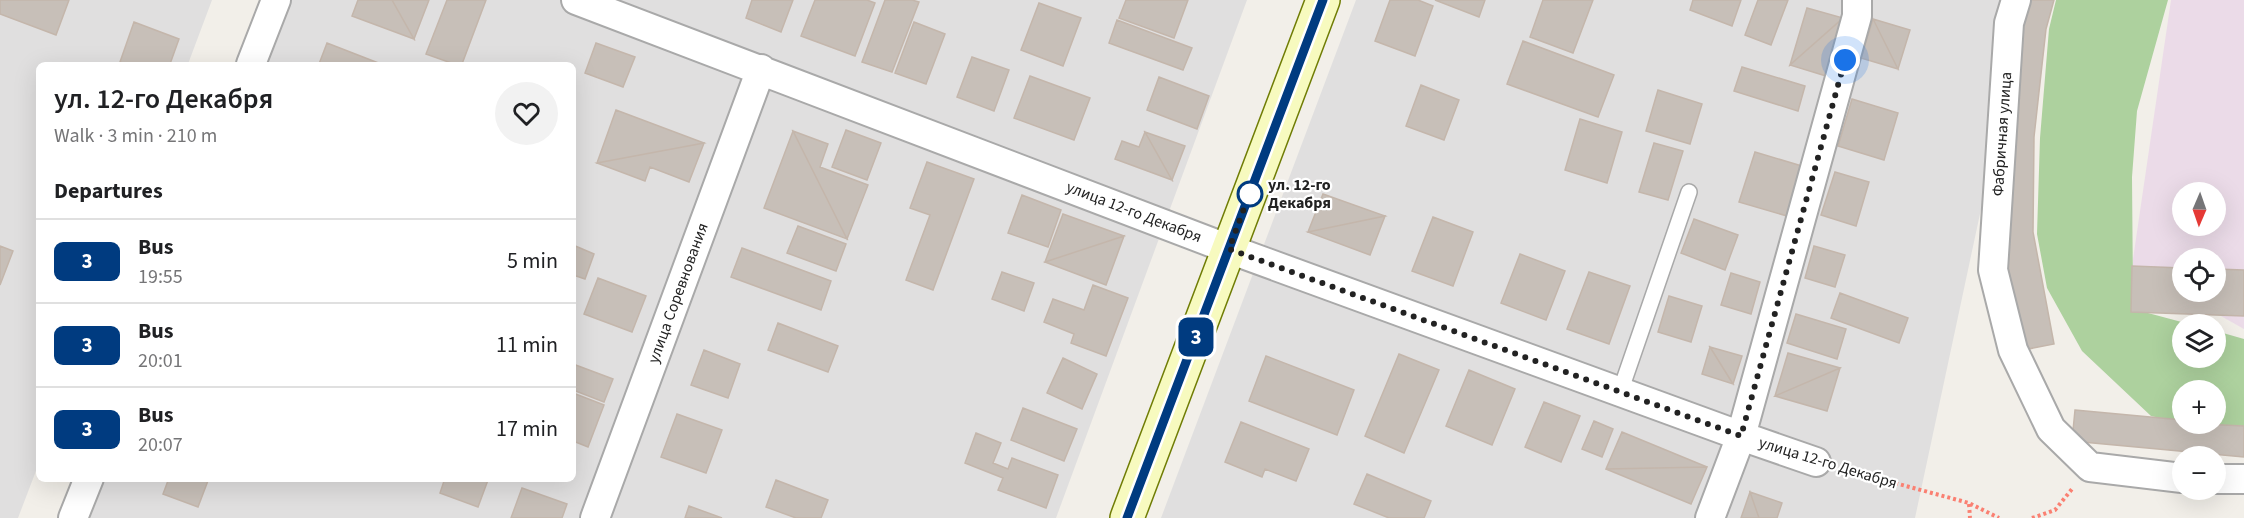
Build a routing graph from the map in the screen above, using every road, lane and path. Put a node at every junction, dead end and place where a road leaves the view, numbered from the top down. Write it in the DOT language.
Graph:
graph roads {
  1 [pos="276,0"];
  2 [pos="576,0"];
  3 [pos="1323,0"];
  4 [pos="2016,0"];
  5 [pos="1857,8"];
  6 [pos="252,62"];
  7 [pos="761,69"];
  8 [pos="1689,192"];
  9 [pos="1229,249"];
  10 [pos="1620,392"];
  11 [pos="1741,436"];
  12 [pos="1816,462"];
  13 [pos="2090,467"];
  14 [pos="2172,476"];
  15 [pos="2226,479"];
  16 [pos="2244,479"];
  17 [pos="87,482"];
  18 [pos="1969,503"];
  19 [pos="73,518"];
  20 [pos="595,518"];
  21 [pos="1127,518"];
  22 [pos="1710,518"];
  23 [pos="1970,518"];
  24 [pos="1999,518"];
  25 [pos="2032,518"];
  1 -- 6 [label="street"];
  2 -- 7 [label="street, улица 12-го Декабря"];
  3 -- 9 [label="street"];
  4 -- 13 [label="street, Фабричная улица"];
  5 -- 11 [label="street"];
  7 -- 9 [label="street, улица 12-го Декабря"];
  7 -- 20 [label="street, улица Соревнования"];
  8 -- 10 [label="lane"];
  9 -- 10 [label="street, улица 12-го Декабря"];
  9 -- 21 [label="street"];
  10 -- 11 [label="street, улица 12-го Декабря"];
  11 -- 12 [label="street, улица 12-го Декабря"];
  11 -- 22 [label="street"];
  12 -- 18 [label="path, улица 12-го Декабря"];
  13 -- 14 [label="street"];
  13 -- 25 [label="path"];
  15 -- 16 [label="street"];
  17 -- 19 [label="street"];
  18 -- 23 [label="path"];
  18 -- 24 [label="path, улица 12-го Декабря"];
}
